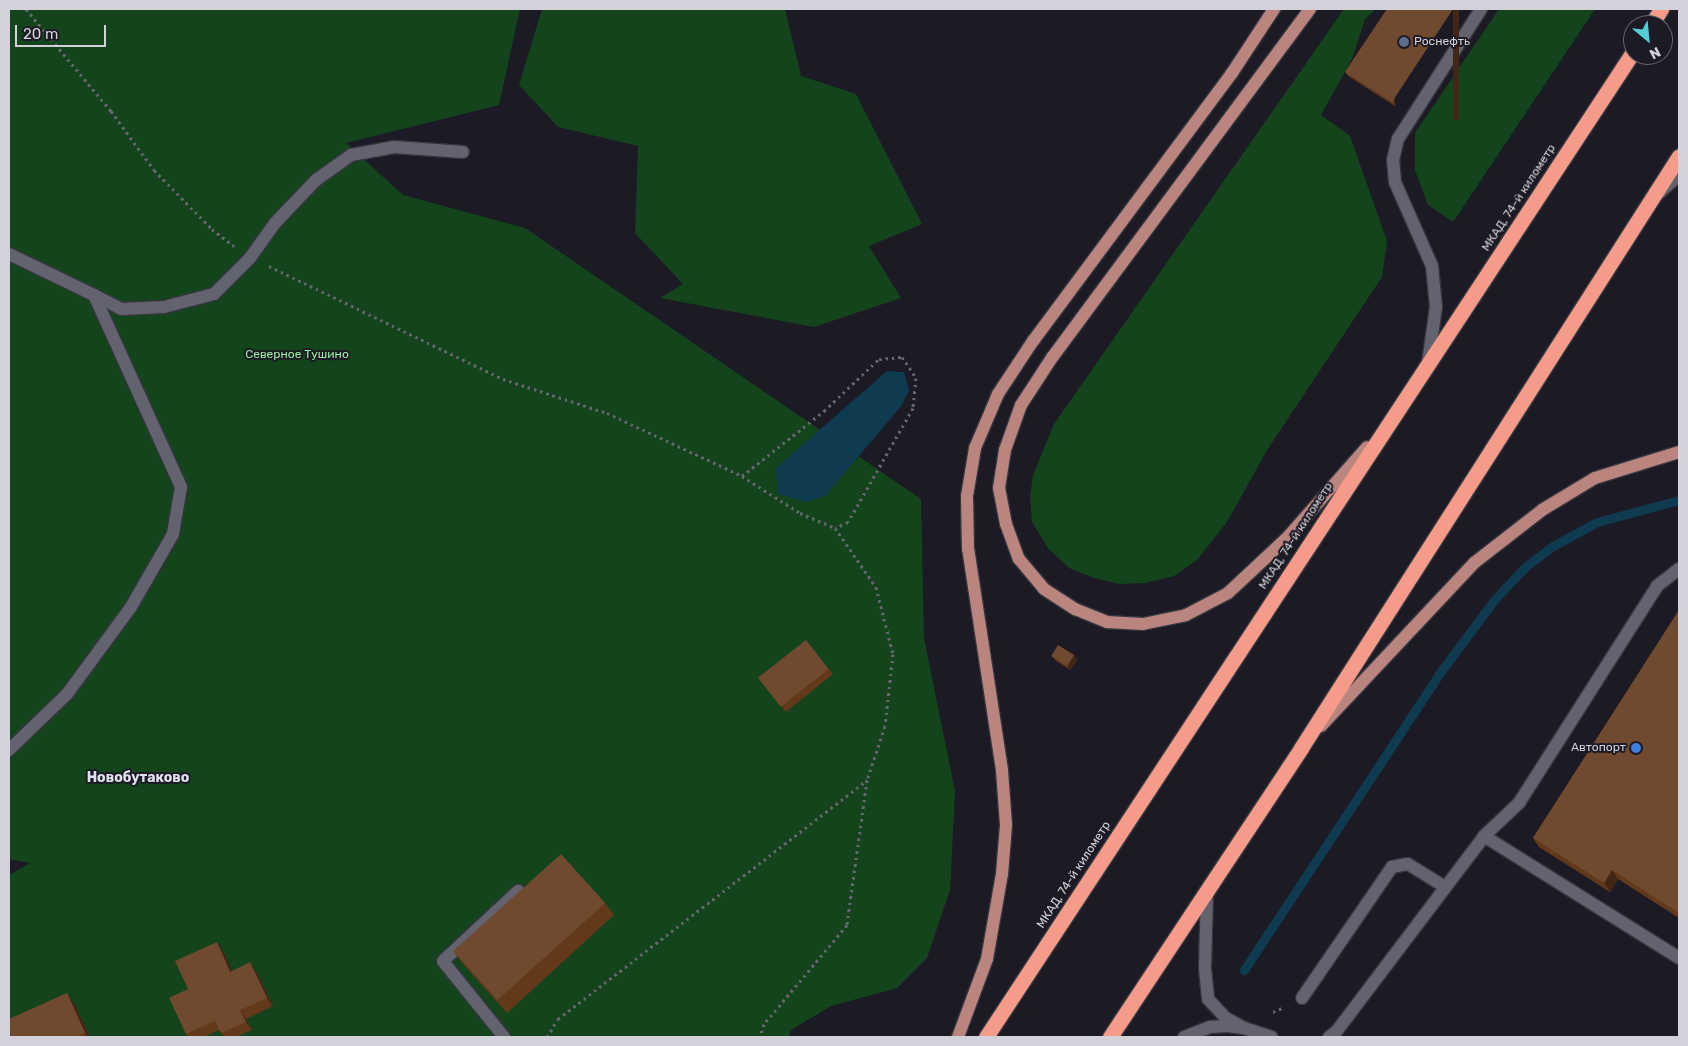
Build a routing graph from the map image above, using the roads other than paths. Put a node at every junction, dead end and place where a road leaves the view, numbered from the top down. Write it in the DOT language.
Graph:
graph roads {
  1 [pos="1274,9"];
  2 [pos="1310,9"];
  3 [pos="1481,9"];
  4 [pos="1624,65"];
  5 [pos="463,152"];
  6 [pos="1679,156"];
  7 [pos="1679,174"];
  8 [pos="1650,202"];
  9 [pos="9,254"];
  10 [pos="94,295"];
  11 [pos="1428,363"];
  12 [pos="1389,423"];
  13 [pos="1679,452"];
  14 [pos="1679,569"];
  15 [pos="1300,748"];
  16 [pos="9,750"];
  17 [pos="1484,836"];
  18 [pos="1445,887"];
  19 [pos="518,891"];
  20 [pos="1207,891"];
  21 [pos="1679,958"];
  22 [pos="1302,998"];
  23 [pos="1244,1028"];
  24 [pos="504,1037"];
  25 [pos="958,1037"];
  26 [pos="986,1037"];
  27 [pos="1110,1037"];
  28 [pos="1184,1037"];
  29 [pos="1272,1037"];
  30 [pos="1329,1037"];
  1 -- 25 [label="main road"];
  2 -- 12 [label="main road"];
  3 -- 11 [label="lane"];
  4 -- 11 [label="highway, МКАД, 74-й километр"];
  5 -- 10 [label="lane"];
  6 -- 8 [label="highway"];
  7 -- 8 [label="lane"];
  8 -- 15 [label="highway"];
  9 -- 10 [label="lane"];
  10 -- 16 [label="lane"];
  11 -- 12 [label="highway, МКАД, 74-й километр"];
  12 -- 26 [label="highway, МКАД, 74-й километр"];
  13 -- 15 [label="main road"];
  14 -- 17 [label="lane"];
  15 -- 20 [label="highway"];
  17 -- 18 [label="lane"];
  17 -- 21 [label="lane"];
  18 -- 22 [label="lane"];
  18 -- 30 [label="lane"];
  19 -- 24 [label="lane"];
  20 -- 23 [label="lane"];
  20 -- 27 [label="highway"];
  23 -- 28 [label="lane"];
  23 -- 29 [label="lane"];
}
